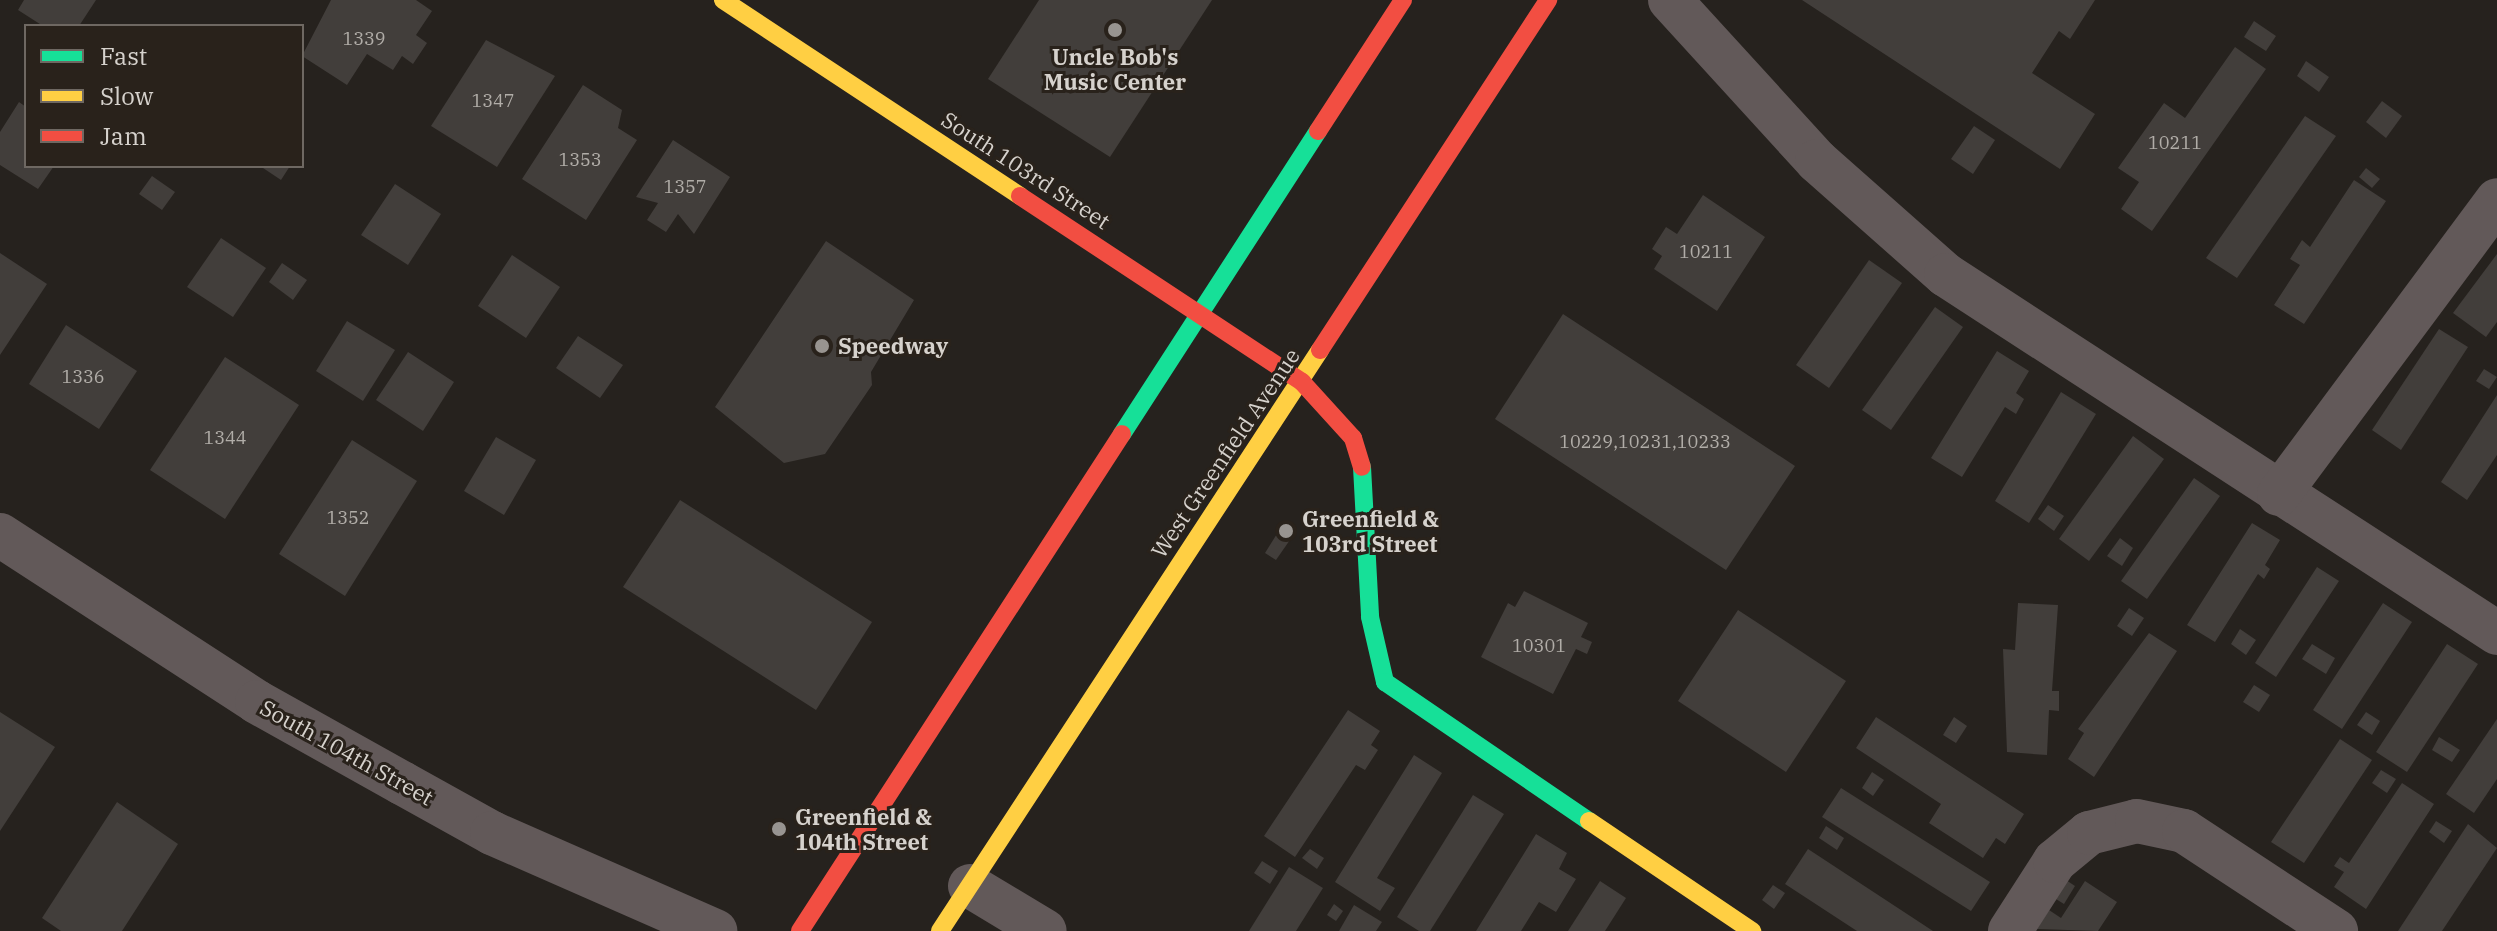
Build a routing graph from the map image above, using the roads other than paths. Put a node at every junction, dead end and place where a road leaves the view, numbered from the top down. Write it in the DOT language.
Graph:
graph roads {
  1 [pos="723,0"];
  2 [pos="1403,0"];
  3 [pos="1548,0"];
  4 [pos="1670,0"];
  5 [pos="2497,200"];
  6 [pos="1198,313"];
  7 [pos="1302,382"];
  8 [pos="2279,494"];
  9 [pos="0,535"];
  10 [pos="2497,633"];
  11 [pos="970,886"];
  12 [pos="715,931"];
  13 [pos="800,931"];
  14 [pos="940,931"];
  15 [pos="1045,931"];
  16 [pos="1752,931"];
  17 [pos="2010,931"];
  18 [pos="2336,931"];
  1 -- 6 [label="main road, South 103rd Street"];
  2 -- 6 [label="main road"];
  3 -- 7 [label="main road, West Greenfield Avenue"];
  4 -- 8 [label="street"];
  5 -- 8 [label="street"];
  6 -- 7 [label="main road, South 103rd Street"];
  6 -- 13 [label="main road"];
  7 -- 11 [label="main road, West Greenfield Avenue"];
  7 -- 16 [label="main road, South 103rd Street"];
  8 -- 10 [label="street"];
  9 -- 12 [label="street, South 104th Street"];
  11 -- 14 [label="main road, West Greenfield Avenue"];
  11 -- 15 [label="street"];
  17 -- 18 [label="street"];
}
